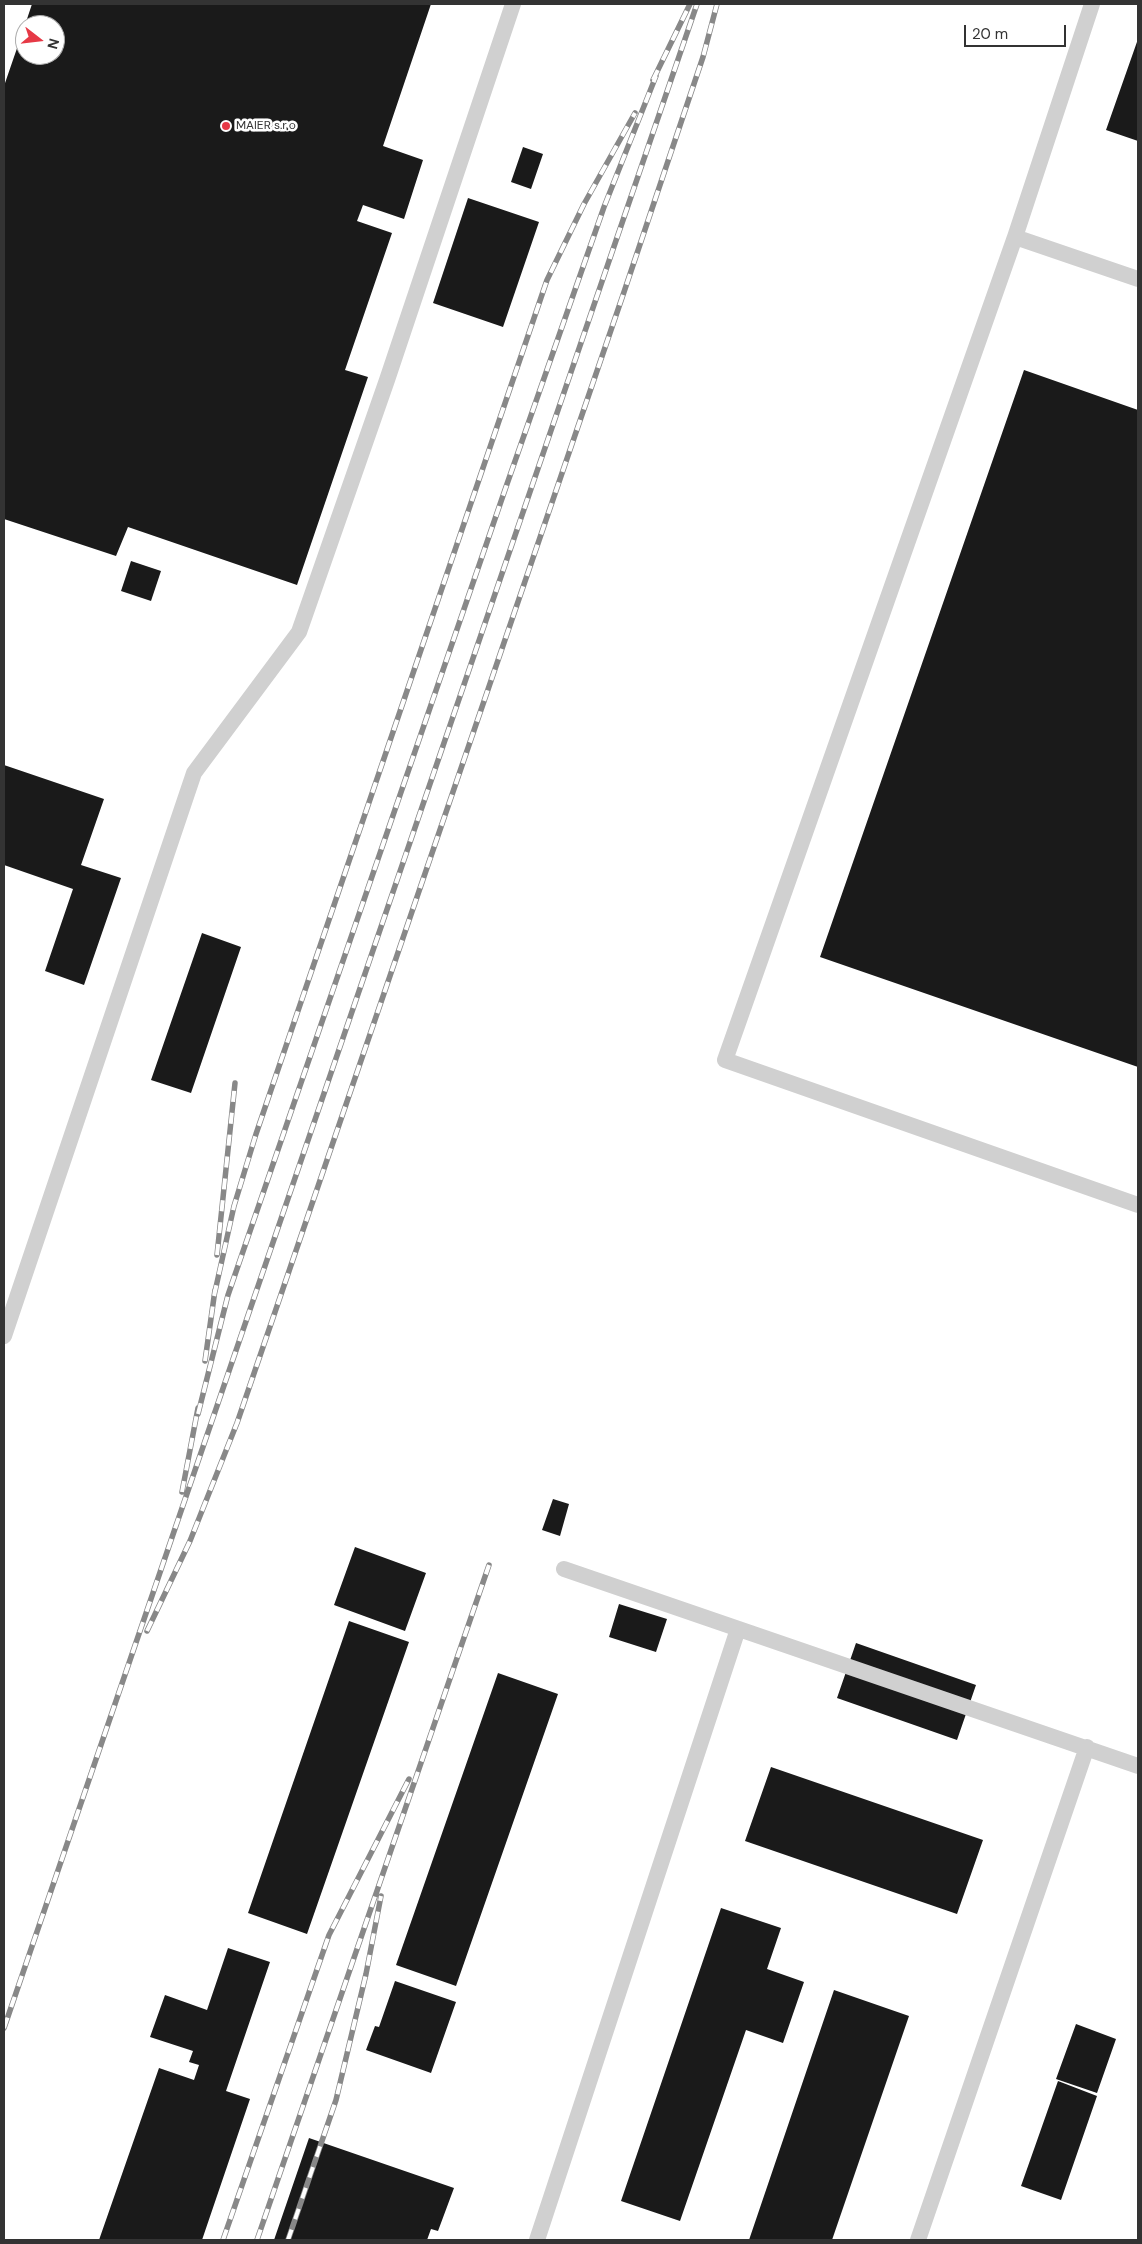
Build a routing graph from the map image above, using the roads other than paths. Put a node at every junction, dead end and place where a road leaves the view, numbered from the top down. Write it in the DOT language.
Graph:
graph roads {
  1 [pos="513,4"];
  2 [pos="1092,4"];
  3 [pos="1015,237"];
  4 [pos="1138,279"];
  5 [pos="1138,1205"];
  6 [pos="4,1336"];
  7 [pos="564,1569"];
  8 [pos="738,1630"];
  9 [pos="1087,1747"];
  10 [pos="1138,1766"];
  11 [pos="538,2240"];
  12 [pos="918,2240"];
  1 -- 6 [label="lane"];
  2 -- 3 [label="lane"];
  3 -- 4 [label="lane"];
  3 -- 5 [label="lane"];
  7 -- 8 [label="lane"];
  8 -- 9 [label="lane"];
  8 -- 11 [label="lane"];
  9 -- 10 [label="lane"];
  9 -- 12 [label="lane"];
}
